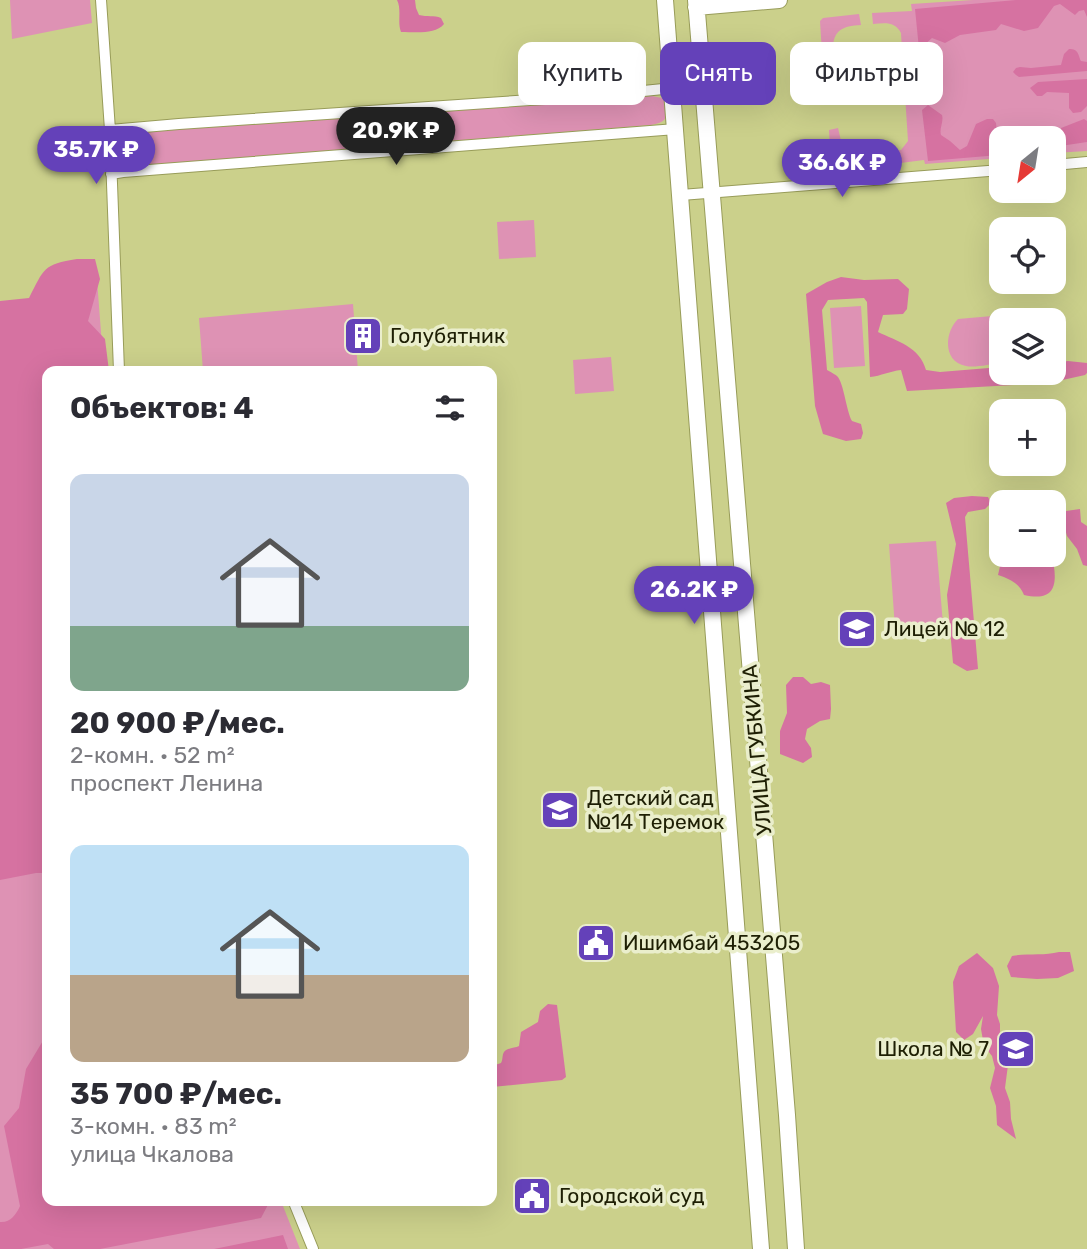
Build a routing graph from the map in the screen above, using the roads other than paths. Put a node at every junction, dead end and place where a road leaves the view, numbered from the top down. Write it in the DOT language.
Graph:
graph roads {
  1 [pos="101,0"];
  2 [pos="665,0"];
  3 [pos="779,0"];
  4 [pos="696,3"];
  5 [pos="669,42"];
  6 [pos="660,89"];
  7 [pos="674,105"];
  8 [pos="676,129"];
  9 [pos="110,130"];
  10 [pos="1087,162"];
  11 [pos="1066,164"];
  12 [pos="989,171"];
  13 [pos="111,174"];
  14 [pos="712,193"];
  15 [pos="681,195"];
  16 [pos="119,366"];
  17 [pos="295,1206"];
  18 [pos="313,1249"];
  19 [pos="761,1249"];
  20 [pos="796,1249"];
  1 -- 9 [label="street"];
  2 -- 5 [label="main road, УЛИЦА ГУБКИНА"];
  3 -- 4 [label="main road"];
  4 -- 14 [label="main road, УЛИЦА ГУБКИНА"];
  6 -- 9 [label="street"];
  7 -- 8 [label="main road, УЛИЦА ГУБКИНА"];
  8 -- 13 [label="street"];
  8 -- 15 [label="main road, УЛИЦА ГУБКИНА"];
  9 -- 13 [label="street"];
  10 -- 11 [label="street"];
  12 -- 14 [label="street"];
  13 -- 16 [label="street"];
  14 -- 15 [label="street"];
  14 -- 20 [label="main road, УЛИЦА ГУБКИНА"];
  15 -- 19 [label="main road, УЛИЦА ГУБКИНА"];
  17 -- 18 [label="street"];
}
